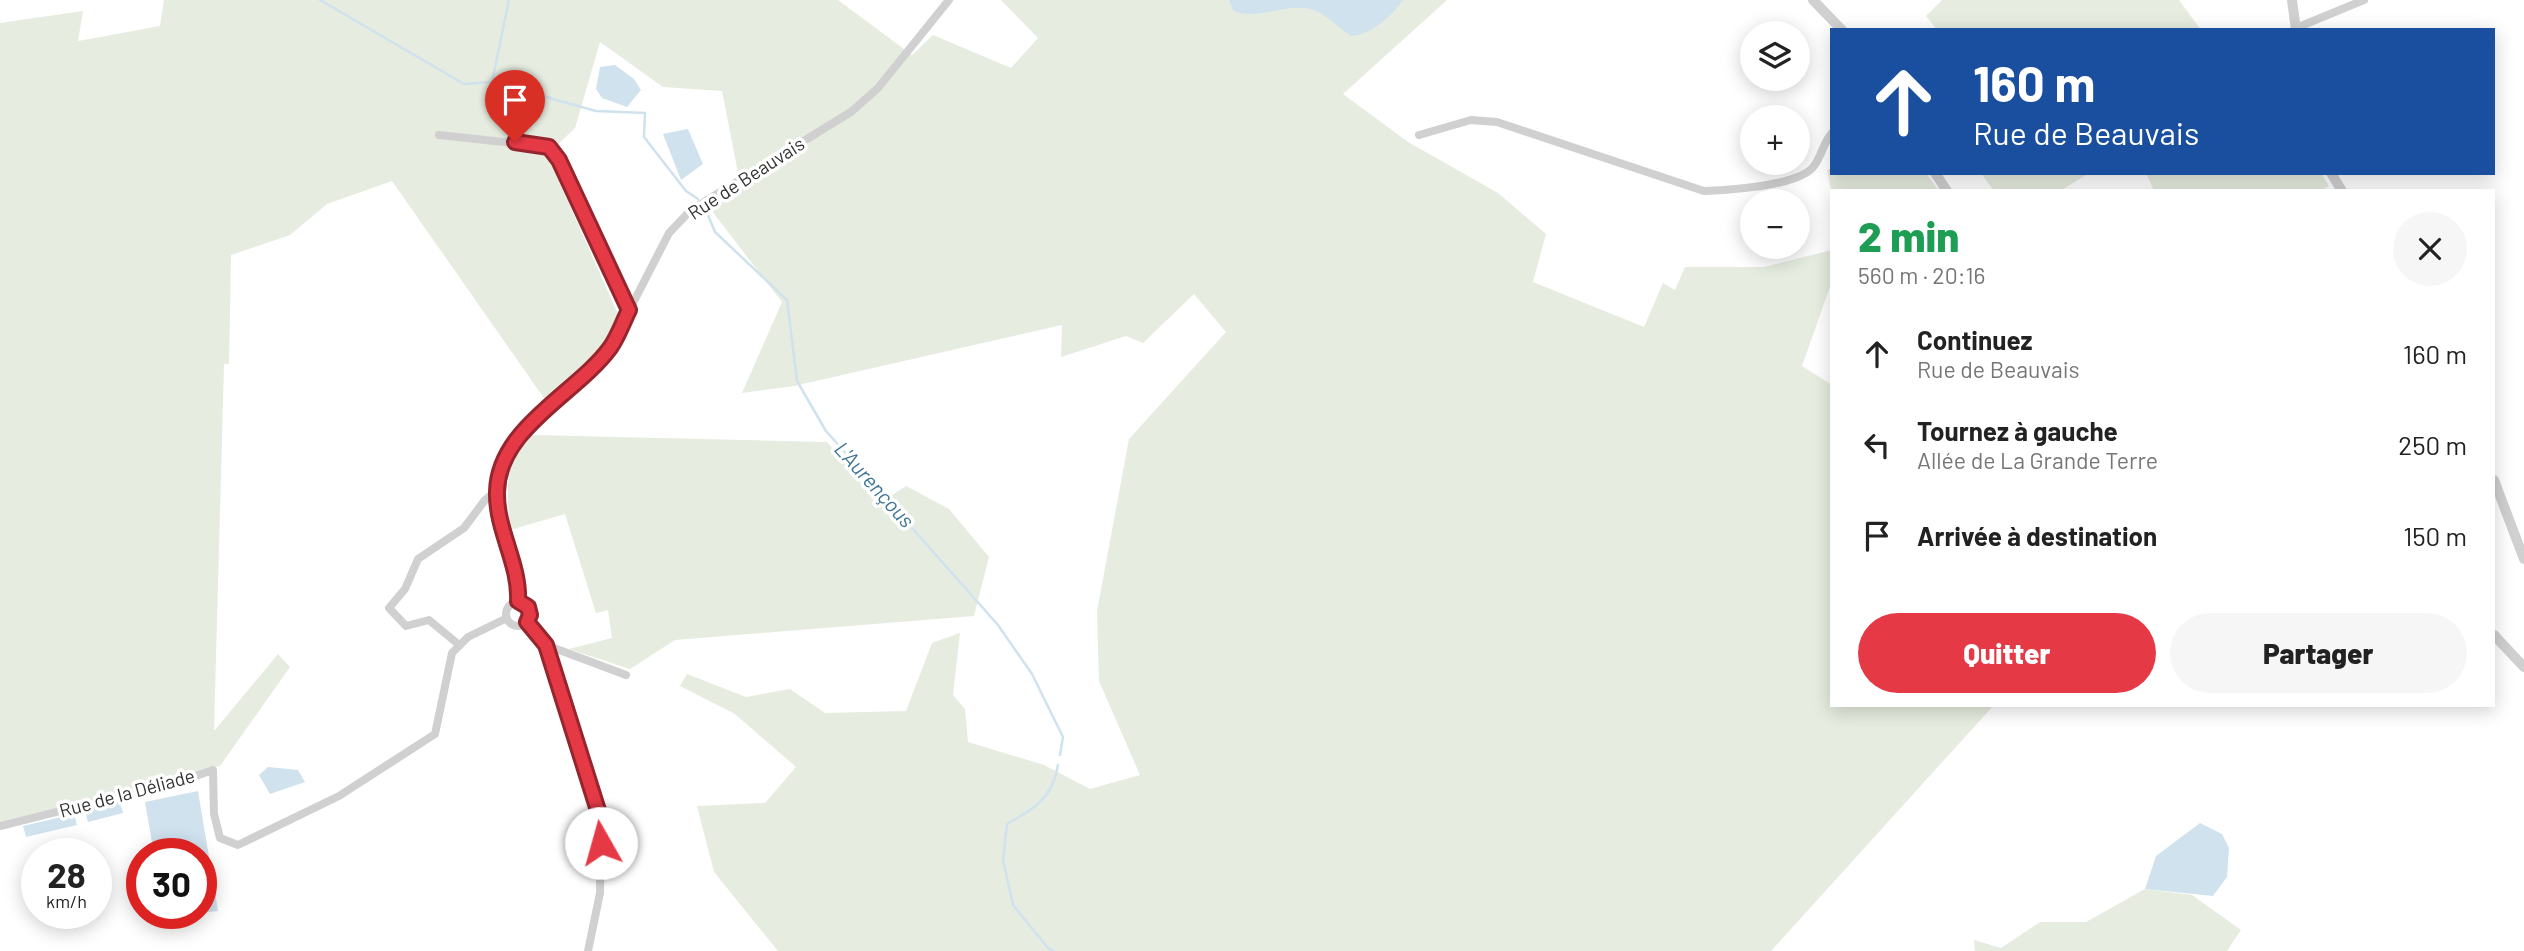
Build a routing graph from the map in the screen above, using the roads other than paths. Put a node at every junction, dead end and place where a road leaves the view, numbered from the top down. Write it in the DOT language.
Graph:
graph roads {
  1 [pos="949,0"];
  2 [pos="1813,0"];
  3 [pos="2292,0"];
  4 [pos="2364,0"];
  5 [pos="1840,28"];
  6 [pos="2296,28"];
  7 [pos="2298,28"];
  8 [pos="439,135"];
  9 [pos="1419,135"];
  10 [pos="1830,135"];
  11 [pos="629,310"];
  12 [pos="2495,483"];
  13 [pos="496,491"];
  14 [pos="2524,559"];
  15 [pos="518,601"];
  16 [pos="507,618"];
  17 [pos="527,622"];
  18 [pos="2495,636"];
  19 [pos="458,644"];
  20 [pos="546,645"];
  21 [pos="2524,667"];
  22 [pos="626,676"];
  23 [pos="0,826"];
  24 [pos="588,951"];
  1 -- 11 [label="street, Rue de Beauvais"];
  2 -- 5 [label="street"];
  3 -- 6 [label="street"];
  4 -- 7 [label="street"];
  8 -- 11 [label="street"];
  9 -- 10 [label="street"];
  11 -- 13 [label="street, Rue de Beauvais"];
  12 -- 14 [label="street"];
  13 -- 15 [label="street, Rue de Beauvais"];
  13 -- 19 [label="street"];
  15 -- 16 [label="street"];
  15 -- 17 [label="street"];
  16 -- 17 [label="street"];
  16 -- 19 [label="street"];
  17 -- 20 [label="street"];
  18 -- 21 [label="street"];
  19 -- 23 [label="street, Rue de la Déliade"];
  20 -- 22 [label="street"];
  20 -- 24 [label="street"];
}
